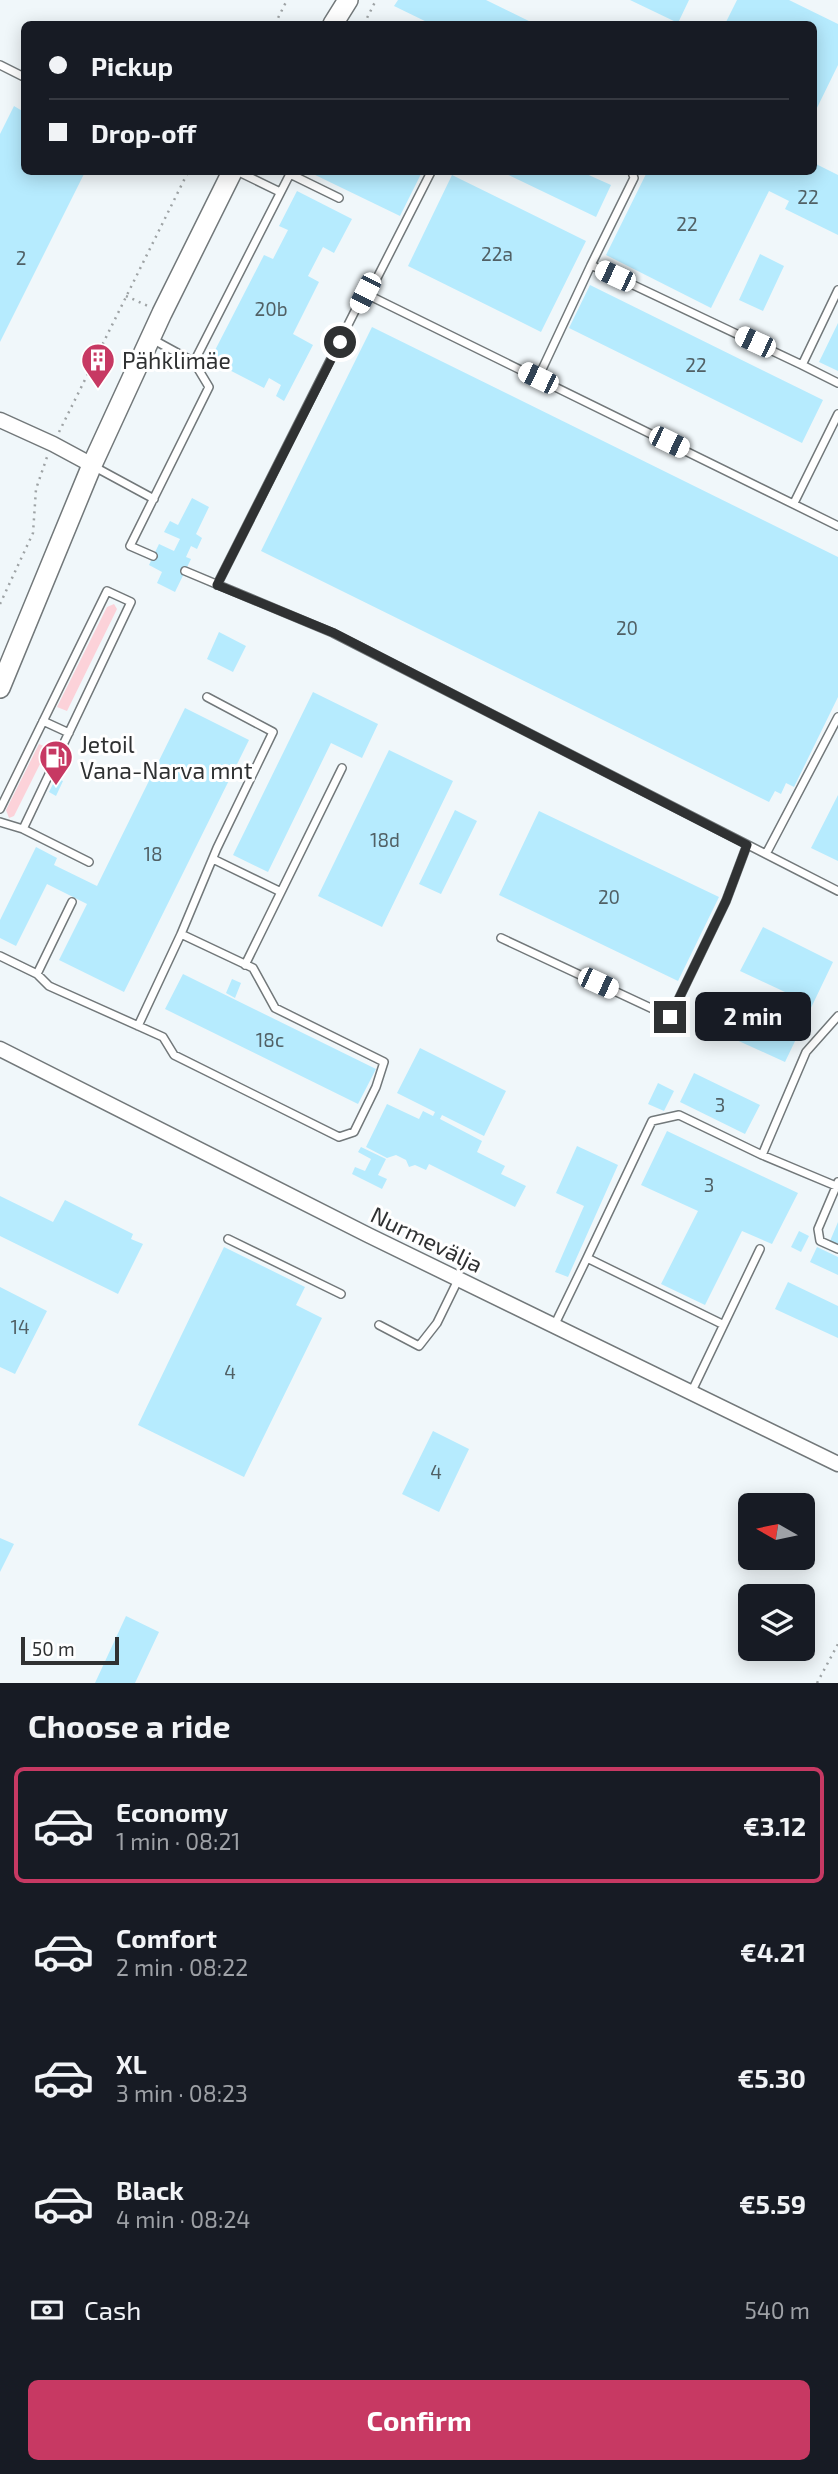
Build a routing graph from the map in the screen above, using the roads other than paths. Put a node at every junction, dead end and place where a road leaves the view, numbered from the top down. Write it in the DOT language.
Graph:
graph roads {
  1 [pos="348,0"];
  2 [pos="335,21"];
  3 [pos="0,65"];
  4 [pos="21,76"];
  5 [pos="229,175"];
  6 [pos="235,175"];
  7 [pos="289,175"];
  8 [pos="294,175"];
  9 [pos="429,175"];
  10 [pos="633,175"];
  11 [pos="280,192"];
  12 [pos="339,198"];
  13 [pos="591,265"];
  14 [pos="838,290"];
  15 [pos="365,293"];
  16 [pos="151,339"];
  17 [pos="194,362"];
  18 [pos="802,365"];
  19 [pos="538,378"];
  20 [pos="838,383"];
  21 [pos="838,414"];
  22 [pos="0,420"];
  23 [pos="93,465"];
  24 [pos="153,499"];
  25 [pos="794,503"];
  26 [pos="838,526"];
  27 [pos="153,556"];
  28 [pos="185,571"];
  29 [pos="217,585"];
  30 [pos="0,688"];
  31 [pos="207,697"];
  32 [pos="838,717"];
  33 [pos="43,721"];
  34 [pos="69,733"];
  35 [pos="342,768"];
  36 [pos="0,809"];
  37 [pos="0,822"];
  38 [pos="23,829"];
  39 [pos="747,845"];
  40 [pos="766,854"];
  41 [pos="213,859"];
  42 [pos="89,862"];
  43 [pos="838,891"];
  44 [pos="281,892"];
  45 [pos="72,902"];
  46 [pos="181,934"];
  47 [pos="501,938"];
  48 [pos="0,956"];
  49 [pos="245,965"];
  50 [pos="37,974"];
  51 [pos="838,1016"];
  52 [pos="138,1026"];
  53 [pos="0,1049"];
  54 [pos="762,1154"];
  55 [pos="837,1184"];
  56 [pos="228,1239"];
  57 [pos="760,1249"];
  58 [pos="838,1249"];
  59 [pos="587,1258"];
  60 [pos="458,1280"];
  61 [pos="341,1294"];
  62 [pos="722,1324"];
  63 [pos="379,1325"];
  64 [pos="554,1326"];
  65 [pos="691,1394"];
  66 [pos="838,1464"];
  1 -- 2 [label="main road"];
  3 -- 4 [label="lane"];
  5 -- 16 [label="main road"];
  6 -- 11 [label="lane"];
  7 -- 11 [label="lane"];
  8 -- 12 [label="lane"];
  9 -- 15 [label="lane"];
  10 -- 13 [label="lane"];
  11 -- 17 [label="lane"];
  13 -- 18 [label="lane"];
  13 -- 19 [label="lane"];
  14 -- 18 [label="lane"];
  15 -- 19 [label="lane"];
  15 -- 29 [label="lane"];
  16 -- 17 [label="lane"];
  16 -- 23 [label="main road"];
  17 -- 24 [label="lane"];
  18 -- 20 [label="lane"];
  19 -- 25 [label="lane"];
  21 -- 25 [label="lane"];
  22 -- 23 [label="street"];
  23 -- 24 [label="lane"];
  23 -- 30 [label="main road"];
  24 -- 27 [label="lane"];
  25 -- 26 [label="lane"];
  28 -- 29 [label="lane"];
  29 -- 39 [label="lane"];
  31 -- 41 [label="lane"];
  32 -- 40 [label="lane"];
  33 -- 34 [label="lane"];
  33 -- 34 [label="lane"];
  33 -- 36 [label="lane"];
  34 -- 38 [label="lane"];
  35 -- 44 [label="lane"];
  37 -- 38 [label="lane"];
  38 -- 42 [label="lane"];
  39 -- 40 [label="lane"];
  39 -- 47 [label="lane"];
  40 -- 43 [label="lane"];
  41 -- 44 [label="lane"];
  41 -- 46 [label="lane"];
  44 -- 49 [label="lane"];
  45 -- 50 [label="lane"];
  46 -- 49 [label="lane"];
  46 -- 52 [label="lane"];
  48 -- 50 [label="lane"];
  49 -- 52 [label="lane"];
  50 -- 52 [label="lane"];
  51 -- 54 [label="lane"];
  53 -- 60 [label="street, Nurmevälja"];
  54 -- 55 [label="lane"];
  54 -- 59 [label="lane"];
  55 -- 58 [label="lane"];
  56 -- 61 [label="lane"];
  57 -- 62 [label="lane"];
  59 -- 62 [label="lane"];
  59 -- 64 [label="lane"];
  60 -- 63 [label="lane"];
  60 -- 64 [label="street, Nurmevälja"];
  62 -- 65 [label="lane"];
  64 -- 65 [label="street, Nurmevälja"];
  65 -- 66 [label="street, Nurmevälja"];
}
